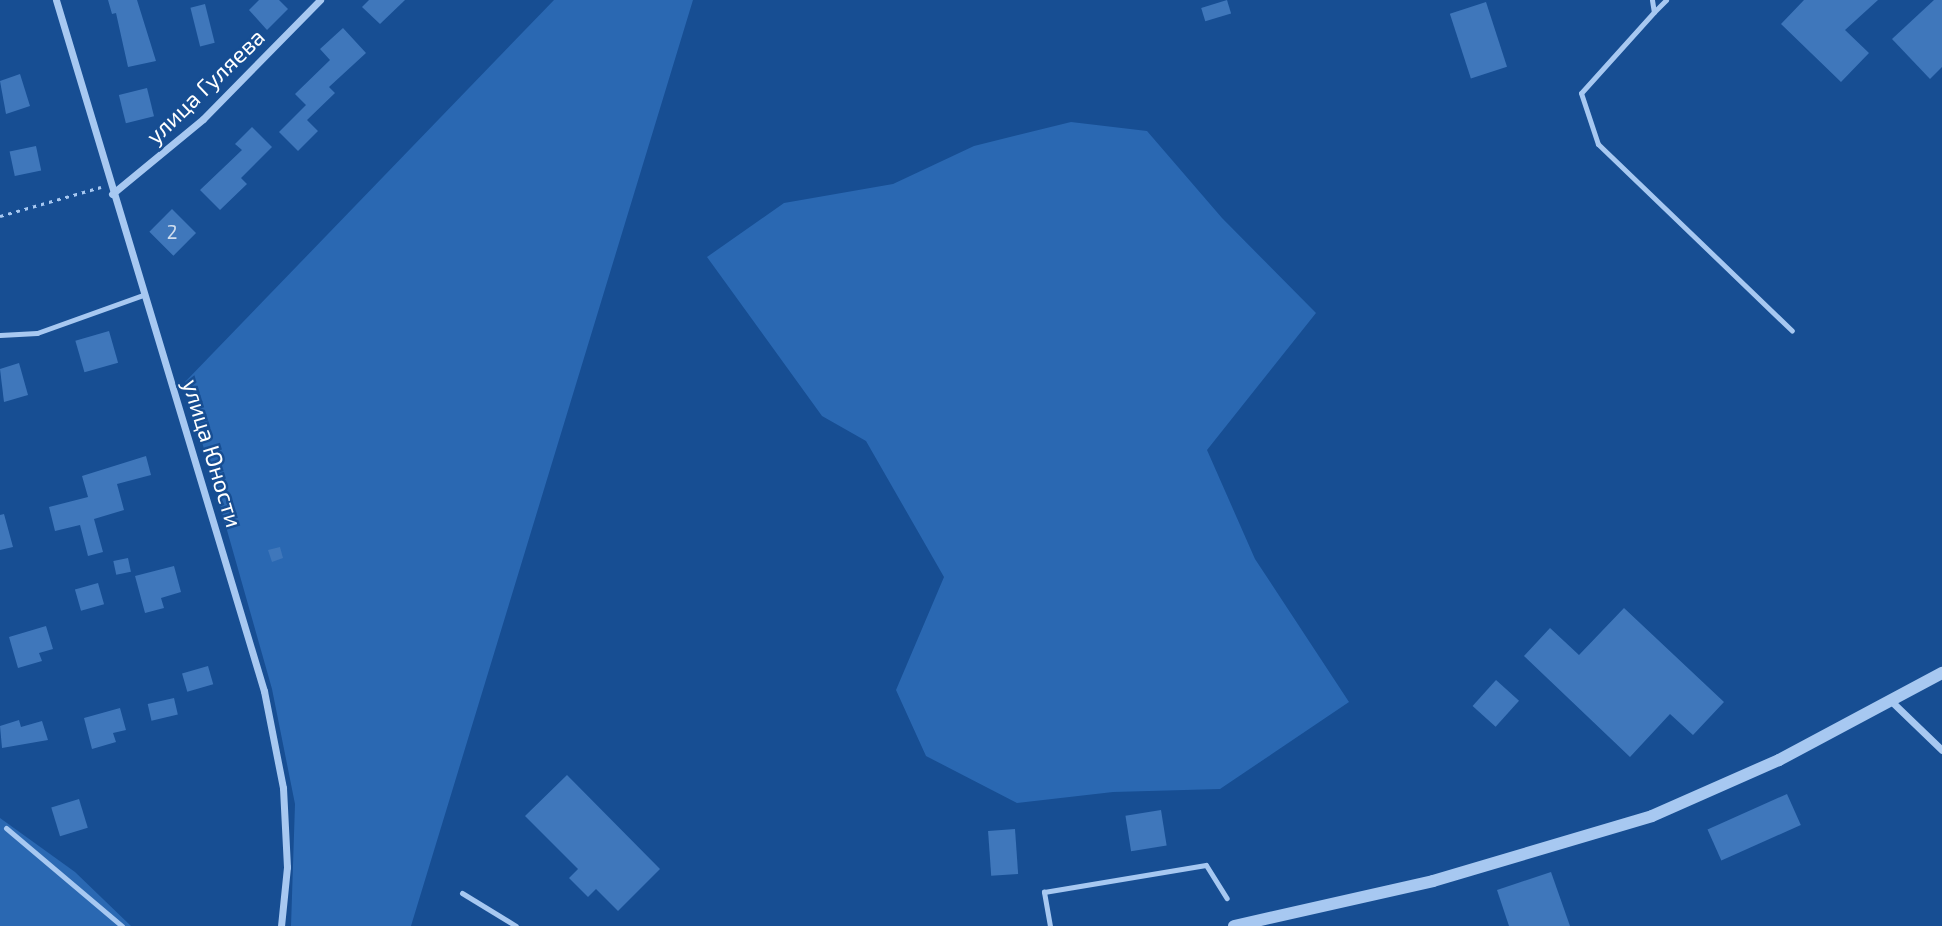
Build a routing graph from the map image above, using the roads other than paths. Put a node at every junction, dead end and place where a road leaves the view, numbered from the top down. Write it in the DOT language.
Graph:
graph roads {
  1 [pos="56,0"];
  2 [pos="320,0"];
  3 [pos="1652,0"];
  4 [pos="1666,0"];
  5 [pos="1654,12"];
  6 [pos="112,194"];
  7 [pos="144,295"];
  8 [pos="1792,331"];
  9 [pos="0,335"];
  10 [pos="1942,673"];
  11 [pos="1891,701"];
  12 [pos="1942,750"];
  13 [pos="6,828"];
  14 [pos="463,893"];
  15 [pos="1227,898"];
  16 [pos="121,926"];
  17 [pos="281,926"];
  18 [pos="516,926"];
  19 [pos="1050,926"];
  20 [pos="1234,926"];
  1 -- 6 [label="street, улица Юности"];
  2 -- 6 [label="street, улица Гуляева"];
  3 -- 5 [label="lane"];
  4 -- 5 [label="lane"];
  5 -- 8 [label="lane"];
  6 -- 7 [label="street, улица Юности"];
  7 -- 9 [label="lane"];
  7 -- 17 [label="street, улица Юности"];
  10 -- 11 [label="street"];
  11 -- 12 [label="street"];
  11 -- 20 [label="street"];
  13 -- 16 [label="lane"];
  14 -- 18 [label="lane"];
  15 -- 19 [label="lane"];
}
